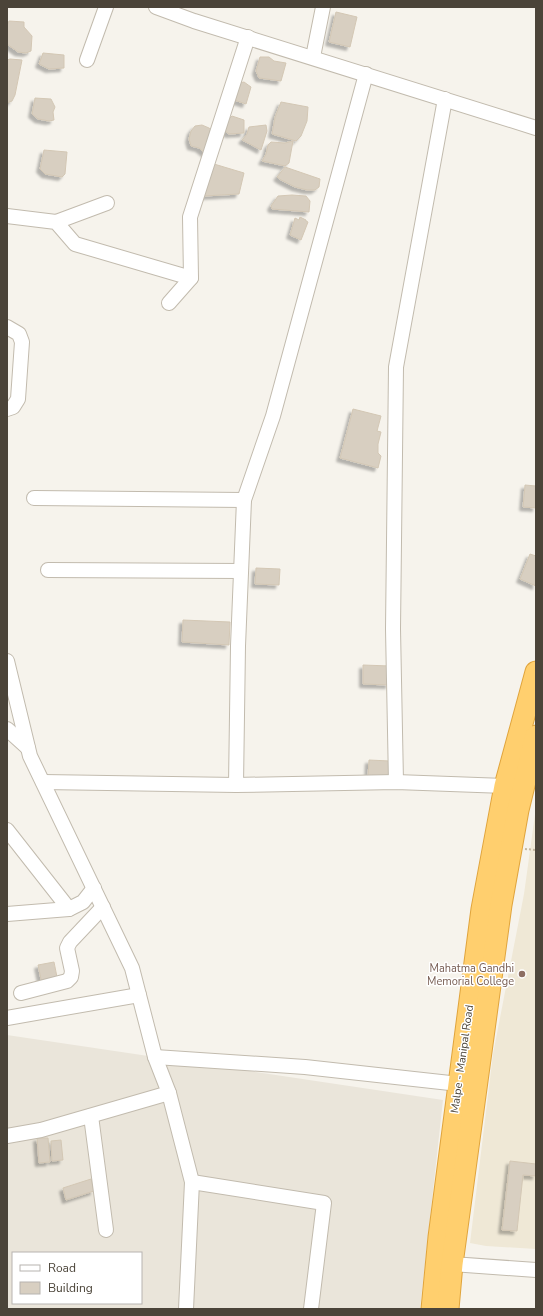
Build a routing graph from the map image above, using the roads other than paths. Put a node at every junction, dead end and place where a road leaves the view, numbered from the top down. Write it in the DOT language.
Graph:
graph roads {
  1 [pos="106,7"];
  2 [pos="156,7"];
  3 [pos="323,7"];
  4 [pos="248,38"];
  5 [pos="313,57"];
  6 [pos="87,60"];
  7 [pos="366,74"];
  8 [pos="445,99"];
  9 [pos="536,128"];
  10 [pos="107,203"];
  11 [pos="7,216"];
  12 [pos="56,222"];
  13 [pos="191,278"];
  14 [pos="170,303"];
  15 [pos="7,327"];
  16 [pos="7,409"];
  17 [pos="34,498"];
  18 [pos="244,500"];
  19 [pos="48,570"];
  20 [pos="241,572"];
  21 [pos="7,661"];
  22 [pos="536,672"];
  23 [pos="7,729"];
  24 [pos="536,736"];
  25 [pos="28,748"];
  26 [pos="43,782"];
  27 [pos="396,782"];
  28 [pos="236,785"];
  29 [pos="505,786"];
  30 [pos="7,830"];
  31 [pos="94,888"];
  32 [pos="103,907"];
  33 [pos="69,910"];
  34 [pos="7,914"];
  35 [pos="21,993"];
  36 [pos="139,995"];
  37 [pos="7,1018"];
  38 [pos="475,1031"];
  39 [pos="155,1057"];
  40 [pos="459,1084"];
  41 [pos="169,1093"];
  42 [pos="91,1116"];
  43 [pos="7,1136"];
  44 [pos="192,1182"];
  45 [pos="106,1230"];
  46 [pos="452,1264"];
  47 [pos="536,1270"];
  48 [pos="186,1309"];
  49 [pos="311,1309"];
  50 [pos="432,1309"];
  51 [pos="448,1309"];
  1 -- 6 [label="street"];
  2 -- 4 [label="street"];
  3 -- 5 [label="street"];
  4 -- 5 [label="street"];
  4 -- 13 [label="street"];
  5 -- 7 [label="street"];
  7 -- 8 [label="street"];
  7 -- 18 [label="street"];
  8 -- 9 [label="street"];
  8 -- 27 [label="street"];
  10 -- 12 [label="street"];
  11 -- 12 [label="street"];
  12 -- 13 [label="street"];
  13 -- 14 [label="street"];
  15 -- 16 [label="street"];
  17 -- 18 [label="street"];
  18 -- 20 [label="street"];
  19 -- 20 [label="street"];
  20 -- 28 [label="street"];
  21 -- 25 [label="street"];
  22 -- 29 [label="highway, Malpe - Manipal Road"];
  23 -- 25 [label="street"];
  24 -- 38 [label="highway, Malpe - Manipal Road"];
  25 -- 26 [label="street"];
  26 -- 28 [label="street"];
  26 -- 31 [label="street"];
  27 -- 28 [label="street"];
  27 -- 29 [label="street"];
  29 -- 38 [label="highway, Malpe - Manipal Road"];
  30 -- 33 [label="street"];
  31 -- 32 [label="street"];
  31 -- 33 [label="street"];
  32 -- 35 [label="street"];
  32 -- 36 [label="street"];
  33 -- 34 [label="street"];
  36 -- 37 [label="street"];
  36 -- 39 [label="street"];
  38 -- 40 [label="highway, Malpe - Manipal Road"];
  38 -- 46 [label="highway, Malpe - Manipal Road"];
  39 -- 40 [label="street"];
  39 -- 41 [label="street"];
  40 -- 50 [label="highway, Malpe - Manipal Road"];
  41 -- 42 [label="street"];
  41 -- 44 [label="street"];
  42 -- 43 [label="street"];
  42 -- 45 [label="street"];
  44 -- 48 [label="street"];
  44 -- 49 [label="street"];
  46 -- 47 [label="street"];
  46 -- 51 [label="highway, Malpe - Manipal Road"];
}
